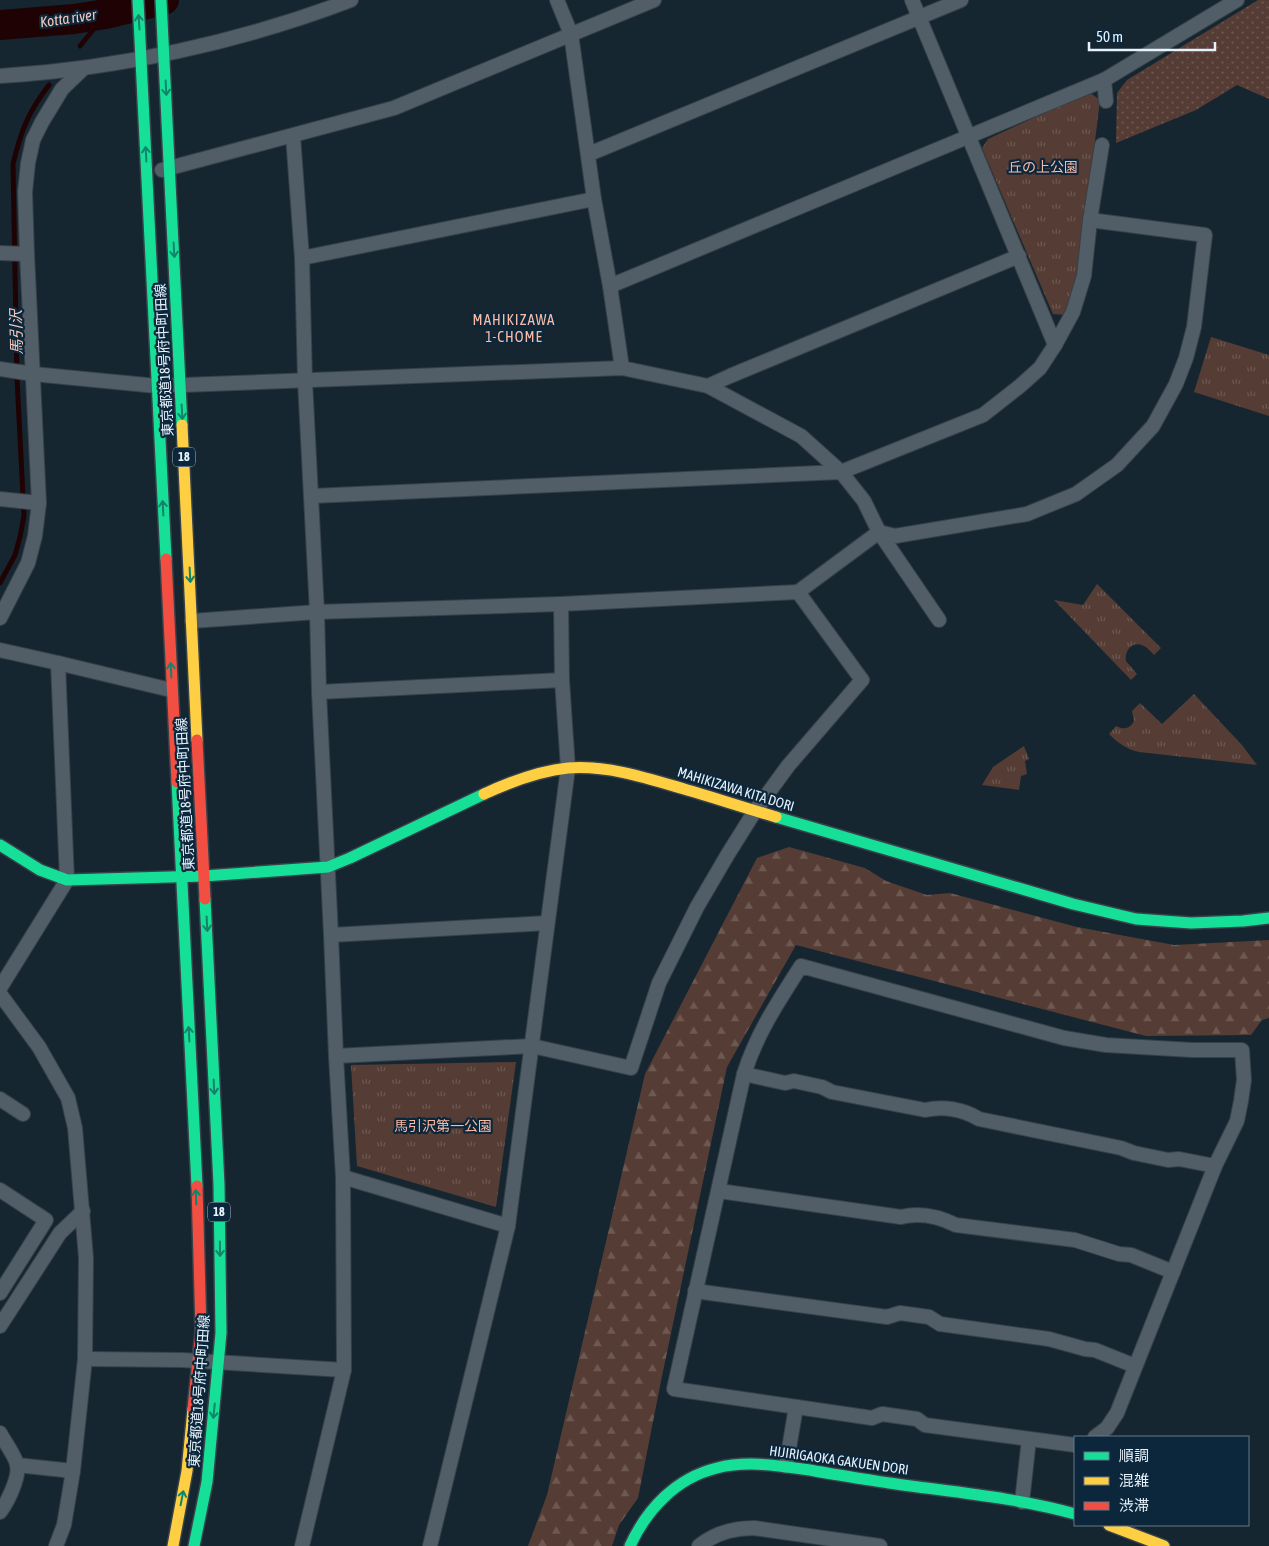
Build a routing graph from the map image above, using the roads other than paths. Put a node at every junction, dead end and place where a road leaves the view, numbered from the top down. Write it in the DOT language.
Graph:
graph roads {
  1 [pos="138,0"];
  2 [pos="161,0"];
  3 [pos="351,0"];
  4 [pos="557,0"];
  5 [pos="654,0"];
  6 [pos="912,0"];
  7 [pos="961,0"];
  8 [pos="1238,0"];
  9 [pos="919,18"];
  10 [pos="571,34"];
  11 [pos="164,46"];
  12 [pos="141,51"];
  13 [pos="84,68"];
  14 [pos="0,76"];
  15 [pos="1104,80"];
  16 [pos="1106,101"];
  17 [pos="293,136"];
  18 [pos="968,136"];
  19 [pos="1102,145"];
  20 [pos="588,154"];
  21 [pos="170,168"];
  22 [pos="147,173"];
  23 [pos="594,199"];
  24 [pos="1090,220"];
  25 [pos="0,253"];
  26 [pos="24,254"];
  27 [pos="1019,256"];
  28 [pos="302,258"];
  29 [pos="610,286"];
  30 [pos="1055,345"];
  31 [pos="622,368"];
  32 [pos="3,369"];
  33 [pos="31,373"];
  34 [pos="304,381"];
  35 [pos="157,386"];
  36 [pos="180,386"];
  37 [pos="708,386"];
  38 [pos="841,472"];
  39 [pos="312,496"];
  40 [pos="6,500"];
  41 [pos="36,503"];
  42 [pos="879,532"];
  43 [pos="798,592"];
  44 [pos="561,604"];
  45 [pos="317,612"];
  46 [pos="0,618"];
  47 [pos="939,620"];
  48 [pos="192,621"];
  49 [pos="0,650"];
  50 [pos="58,663"];
  51 [pos="562,680"];
  52 [pos="172,690"];
  53 [pos="319,692"];
  54 [pos="568,768"];
  55 [pos="755,810"];
  56 [pos="0,844"];
  57 [pos="328,867"];
  58 [pos="180,876"];
  59 [pos="204,876"];
  60 [pos="67,880"];
  61 [pos="1269,918"];
  62 [pos="548,923"];
  63 [pos="331,935"];
  64 [pos="0,988"];
  65 [pos="0,994"];
  66 [pos="532,1046"];
  67 [pos="336,1056"];
  68 [pos="744,1074"];
  69 [pos="0,1099"];
  70 [pos="23,1114"];
  71 [pos="1215,1166"];
  72 [pos="343,1176"];
  73 [pos="0,1190"];
  74 [pos="719,1192"];
  75 [pos="83,1211"];
  76 [pos="508,1226"];
  77 [pos="1172,1272"];
  78 [pos="2,1285"];
  79 [pos="695,1291"];
  80 [pos="0,1326"];
  81 [pos="85,1359"];
  82 [pos="197,1362"];
  83 [pos="219,1363"];
  84 [pos="1135,1366"];
  85 [pos="344,1370"];
  86 [pos="796,1407"];
  87 [pos="0,1433"];
  88 [pos="1096,1436"];
  89 [pos="1029,1439"];
  90 [pos="1074,1444"];
  91 [pos="17,1465"];
  92 [pos="786,1466"];
  93 [pos="73,1471"];
  94 [pos="1022,1502"];
  95 [pos="0,1512"];
  96 [pos="1074,1514"];
  97 [pos="1112,1526"];
  98 [pos="56,1546"];
  99 [pos="173,1546"];
  100 [pos="194,1546"];
  101 [pos="302,1546"];
  102 [pos="430,1546"];
  103 [pos="630,1546"];
  104 [pos="698,1546"];
  105 [pos="880,1546"];
  106 [pos="1164,1546"];
  12 -- 1 [label="main road, 18, one-way"];
  2 -- 11 [label="main road, 18"];
  3 -- 11 [label="street"];
  4 -- 10 [label="street"];
  5 -- 10 [label="street"];
  6 -- 9 [label="street"];
  7 -- 9 [label="street"];
  8 -- 15 [label="street"];
  9 -- 18 [label="street"];
  9 -- 20 [label="street"];
  10 -- 17 [label="street"];
  10 -- 20 [label="street"];
  11 -- 12 [label="street"];
  11 -- 21 [label="main road, 東京都道18号府中町田線 / 18, one-way"];
  12 -- 13 [label="street"];
  22 -- 12 [label="main road, 東京都道18号府中町田線 / 18, one-way"];
  13 -- 14 [label="street"];
  13 -- 26 [label="street"];
  15 -- 16 [label="street"];
  15 -- 18 [label="street"];
  17 -- 21 [label="street"];
  17 -- 28 [label="street"];
  18 -- 27 [label="street"];
  18 -- 29 [label="street"];
  19 -- 24 [label="street"];
  20 -- 23 [label="street"];
  21 -- 22 [label="street"];
  21 -- 36 [label="main road, 東京都道18号府中町田線 / 18, one-way"];
  22 -- 35 [label="main road, 東京都道18号府中町田線 / 18"];
  23 -- 28 [label="street"];
  23 -- 29 [label="street"];
  24 -- 30 [label="street"];
  24 -- 42 [label="street"];
  25 -- 26 [label="street"];
  26 -- 33 [label="street"];
  27 -- 30 [label="street"];
  27 -- 37 [label="street"];
  28 -- 34 [label="street"];
  29 -- 31 [label="street"];
  30 -- 38 [label="street"];
  31 -- 34 [label="street"];
  31 -- 37 [label="street"];
  32 -- 33 [label="street"];
  33 -- 35 [label="street"];
  33 -- 41 [label="street"];
  34 -- 36 [label="street"];
  34 -- 39 [label="street"];
  35 -- 36 [label="street"];
  52 -- 35 [label="main road, 東京都道18号府中町田線 / 18, one-way"];
  36 -- 48 [label="main road, 東京都道18号府中町田線 / 18, one-way"];
  37 -- 38 [label="street"];
  38 -- 39 [label="street"];
  38 -- 42 [label="street"];
  39 -- 45 [label="street"];
  40 -- 41 [label="street"];
  41 -- 46 [label="street"];
  42 -- 43 [label="street"];
  42 -- 47 [label="street"];
  43 -- 44 [label="street"];
  43 -- 55 [label="street"];
  44 -- 45 [label="street"];
  44 -- 51 [label="street"];
  45 -- 48 [label="street"];
  45 -- 53 [label="street"];
  48 -- 59 [label="main road, 東京都道18号府中町田線 / 18"];
  49 -- 50 [label="street"];
  50 -- 52 [label="street"];
  50 -- 60 [label="street"];
  51 -- 53 [label="street"];
  51 -- 54 [label="street"];
  52 -- 58 [label="main road, 東京都道18号府中町田線 / 18"];
  53 -- 57 [label="street"];
  54 -- 55 [label="main road, MAHIKIZAWA KITA DORI"];
  54 -- 57 [label="main road, MAHIKIZAWA KITA DORI"];
  54 -- 62 [label="street"];
  55 -- 61 [label="main road, MAHIKIZAWA KITA DORI"];
  55 -- 66 [label="street"];
  56 -- 60 [label="main road"];
  57 -- 59 [label="main road, MAHIKIZAWA KITA DORI"];
  57 -- 63 [label="street"];
  58 -- 59 [label="main road, MAHIKIZAWA KITA DORI"];
  58 -- 60 [label="main road, MAHIKIZAWA KITA DORI"];
  82 -- 58 [label="main road, 東京都道18号府中町田線 / 18, one-way"];
  59 -- 83 [label="main road, 東京都道18号府中町田線 / 18, one-way"];
  60 -- 64 [label="street"];
  62 -- 63 [label="street"];
  62 -- 66 [label="street"];
  63 -- 67 [label="street"];
  65 -- 75 [label="street"];
  66 -- 67 [label="street"];
  66 -- 76 [label="street"];
  67 -- 72 [label="street"];
  68 -- 71 [label="street"];
  68 -- 71 [label="street"];
  68 -- 74 [label="street"];
  69 -- 70 [label="street"];
  71 -- 77 [label="street"];
  72 -- 76 [label="street"];
  72 -- 85 [label="street"];
  73 -- 78 [label="street"];
  74 -- 77 [label="street"];
  74 -- 79 [label="street"];
  75 -- 80 [label="street"];
  75 -- 81 [label="street"];
  76 -- 102 [label="street"];
  77 -- 84 [label="street"];
  79 -- 84 [label="street"];
  79 -- 86 [label="street"];
  81 -- 82 [label="street"];
  81 -- 93 [label="street"];
  82 -- 83 [label="street"];
  99 -- 82 [label="main road, 東京都道18号府中町田線 / 18, one-way"];
  83 -- 85 [label="street"];
  83 -- 100 [label="main road, 東京都道18号府中町田線 / 18, one-way"];
  84 -- 88 [label="street"];
  85 -- 101 [label="street"];
  86 -- 89 [label="street"];
  86 -- 92 [label="street"];
  87 -- 91 [label="street"];
  89 -- 90 [label="street"];
  89 -- 94 [label="street"];
  91 -- 93 [label="street"];
  91 -- 95 [label="street"];
  92 -- 94 [label="main road, HIJIRIGAOKA GAKUEN DORI"];
  92 -- 103 [label="main road, HIJIRIGAOKA GAKUEN DORI"];
  93 -- 98 [label="street"];
  94 -- 96 [label="main road, HIJIRIGAOKA GAKUEN DORI"];
  97 -- 106 [label="main road"];
  104 -- 105 [label="street"];
}
